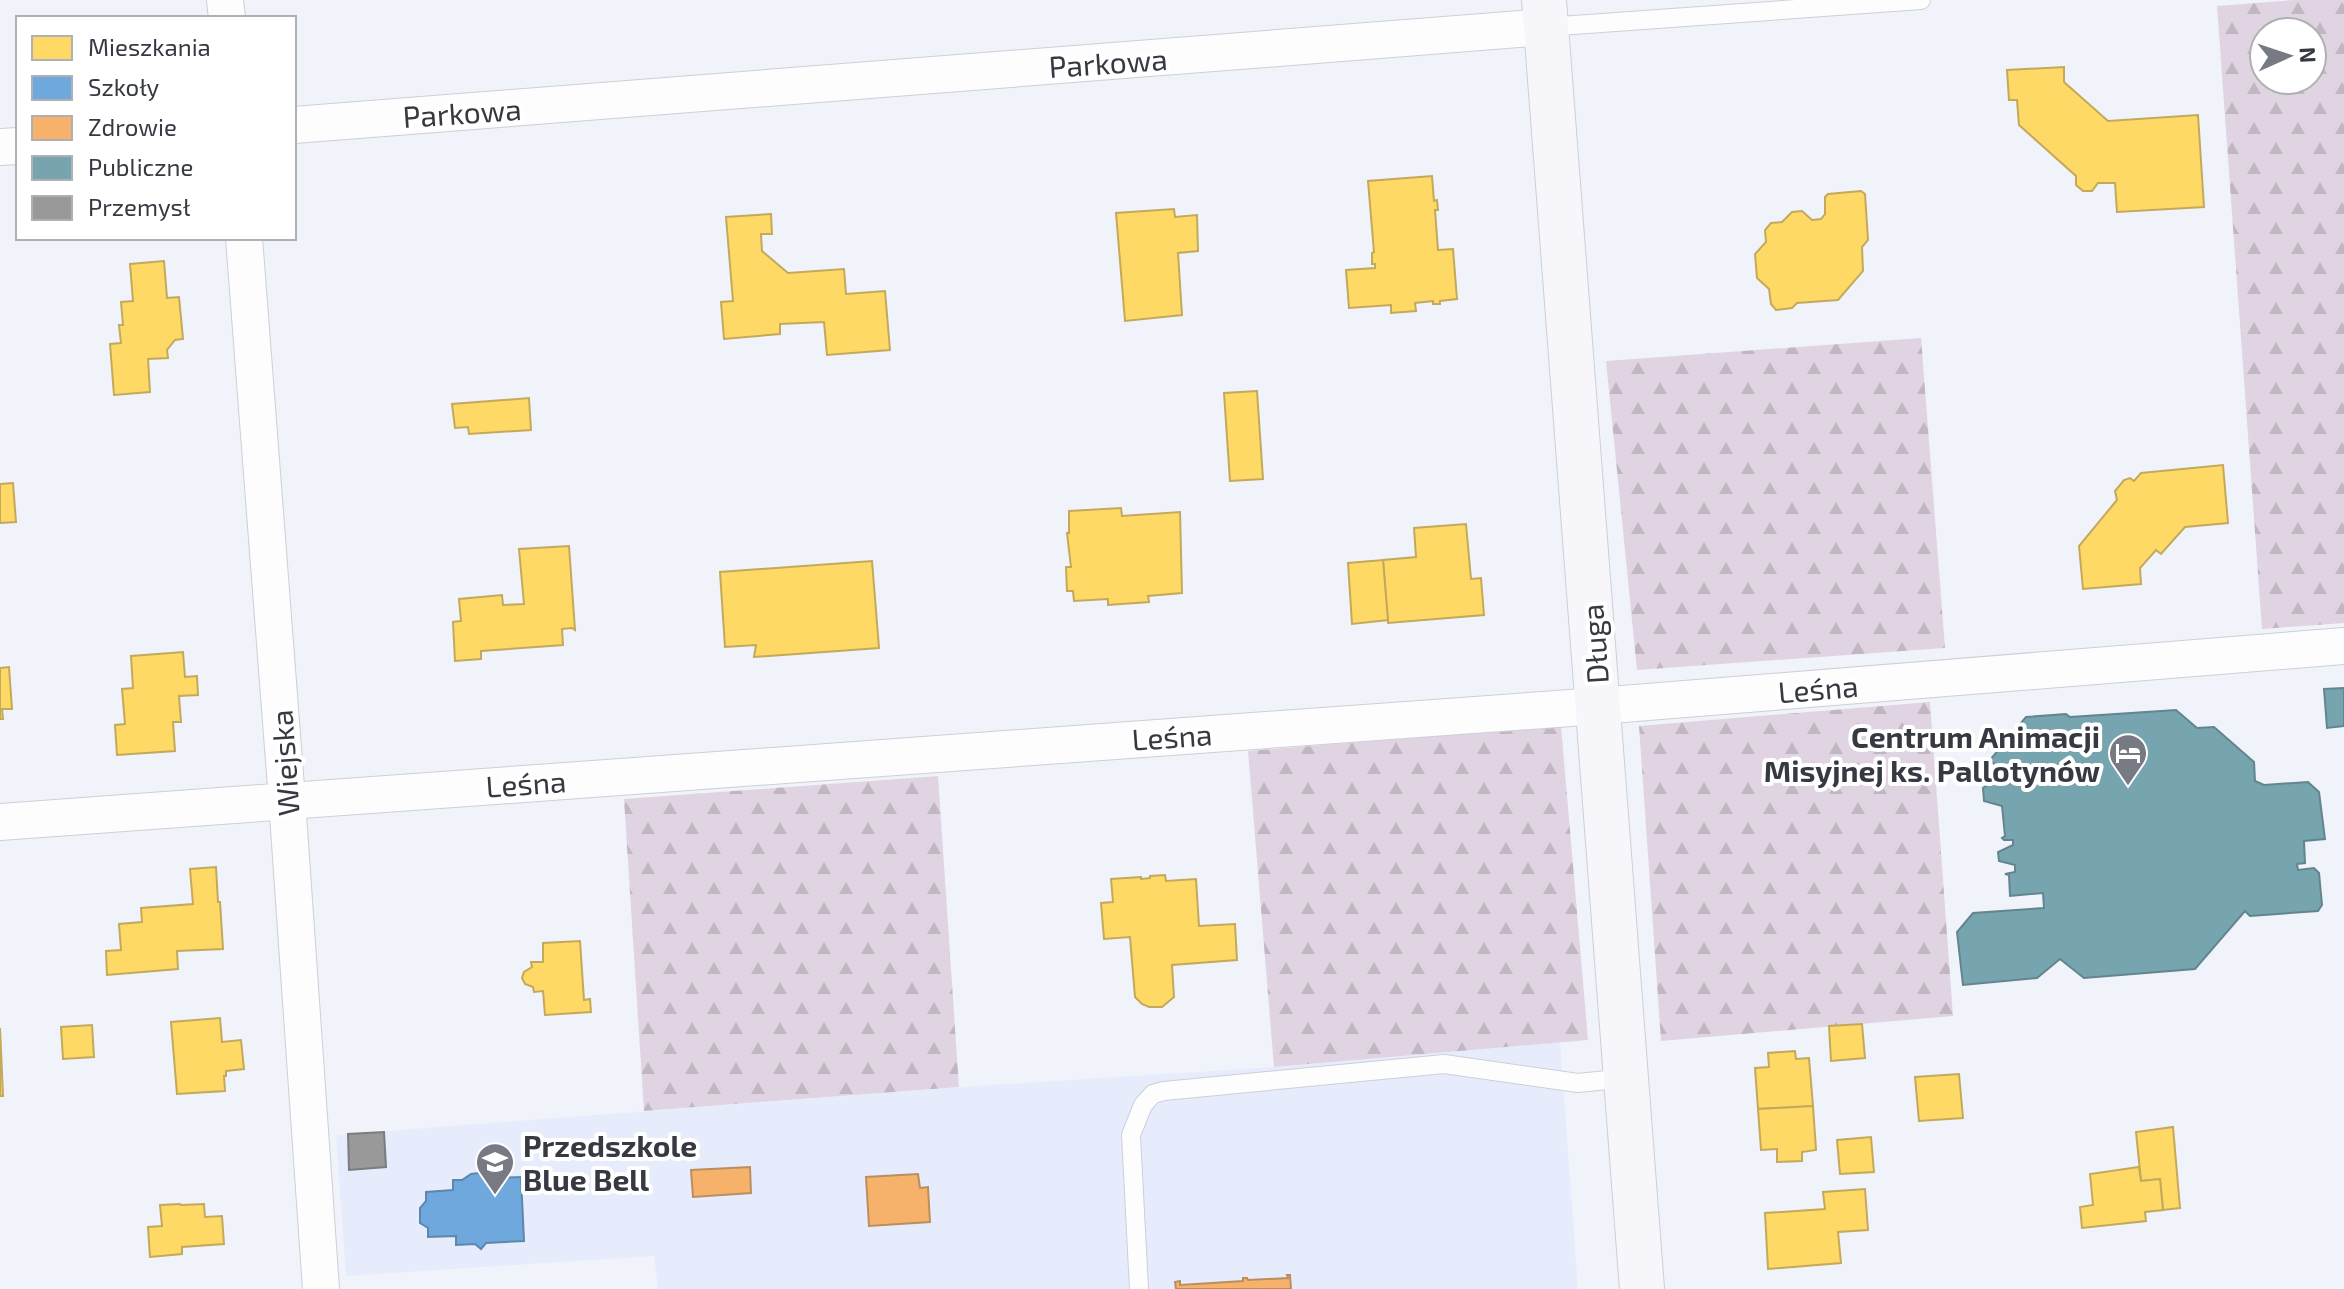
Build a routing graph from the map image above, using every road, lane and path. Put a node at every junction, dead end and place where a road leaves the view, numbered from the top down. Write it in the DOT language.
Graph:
graph roads {
  1 [pos="1921,0"];
  2 [pos="1545,14"];
  3 [pos="296,125"];
  4 [pos="244,240"];
  5 [pos="2344,646"];
  6 [pos="1598,706"];
  7 [pos="287,800"];
  8 [pos="0,822"];
  9 [pos="1626,1078"];
  10 [pos="321,1289"];
  11 [pos="1139,1289"];
  12 [pos="1642,1289"];
  1 -- 2 [label="lane, Parkowa"];
  2 -- 3 [label="street, Parkowa"];
  2 -- 6 [label="street, Długa"];
  4 -- 7 [label="street, Wiejska"];
  5 -- 6 [label="street, Leśna"];
  6 -- 7 [label="street, Leśna"];
  6 -- 9 [label="street, Długa"];
  7 -- 8 [label="street, Leśna"];
  7 -- 10 [label="street, Wiejska"];
  9 -- 11 [label="lane"];
  9 -- 12 [label="street, Długa"];
}
